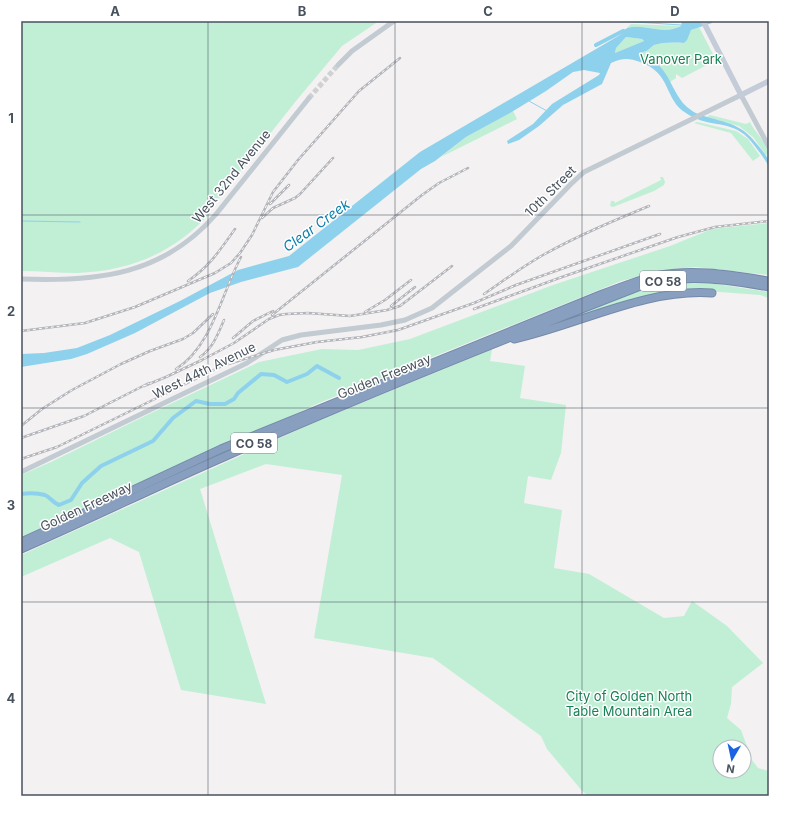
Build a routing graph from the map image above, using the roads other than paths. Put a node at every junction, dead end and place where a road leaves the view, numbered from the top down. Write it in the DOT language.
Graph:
graph roads {
  1 [pos="394,21"];
  2 [pos="703,21"];
  3 [pos="338,65"];
  4 [pos="769,81"];
  5 [pos="741,95"];
  6 [pos="309,98"];
  7 [pos="769,147"];
  8 [pos="21,279"];
  9 [pos="769,281"];
  10 [pos="769,287"];
  11 [pos="712,293"];
  12 [pos="405,320"];
  13 [pos="490,344"];
  14 [pos="21,472"];
  15 [pos="21,542"];
  16 [pos="21,549"];
  1 -- 3 [label="street"];
  2 -- 5 [label="main road"];
  4 -- 5 [label="main road, 10th Street"];
  5 -- 7 [label="street"];
  5 -- 12 [label="street, 10th Street"];
  6 -- 8 [label="street, West 32nd Avenue"];
  9 -- 15 [label="highway, Golden Freeway / CO 58"];
  10 -- 13 [label="highway, Golden Freeway / CO 58"];
  11 -- 13 [label="highway"];
  12 -- 14 [label="street, West 44th Avenue"];
  13 -- 16 [label="highway, Golden Freeway / CO 58"];
}
